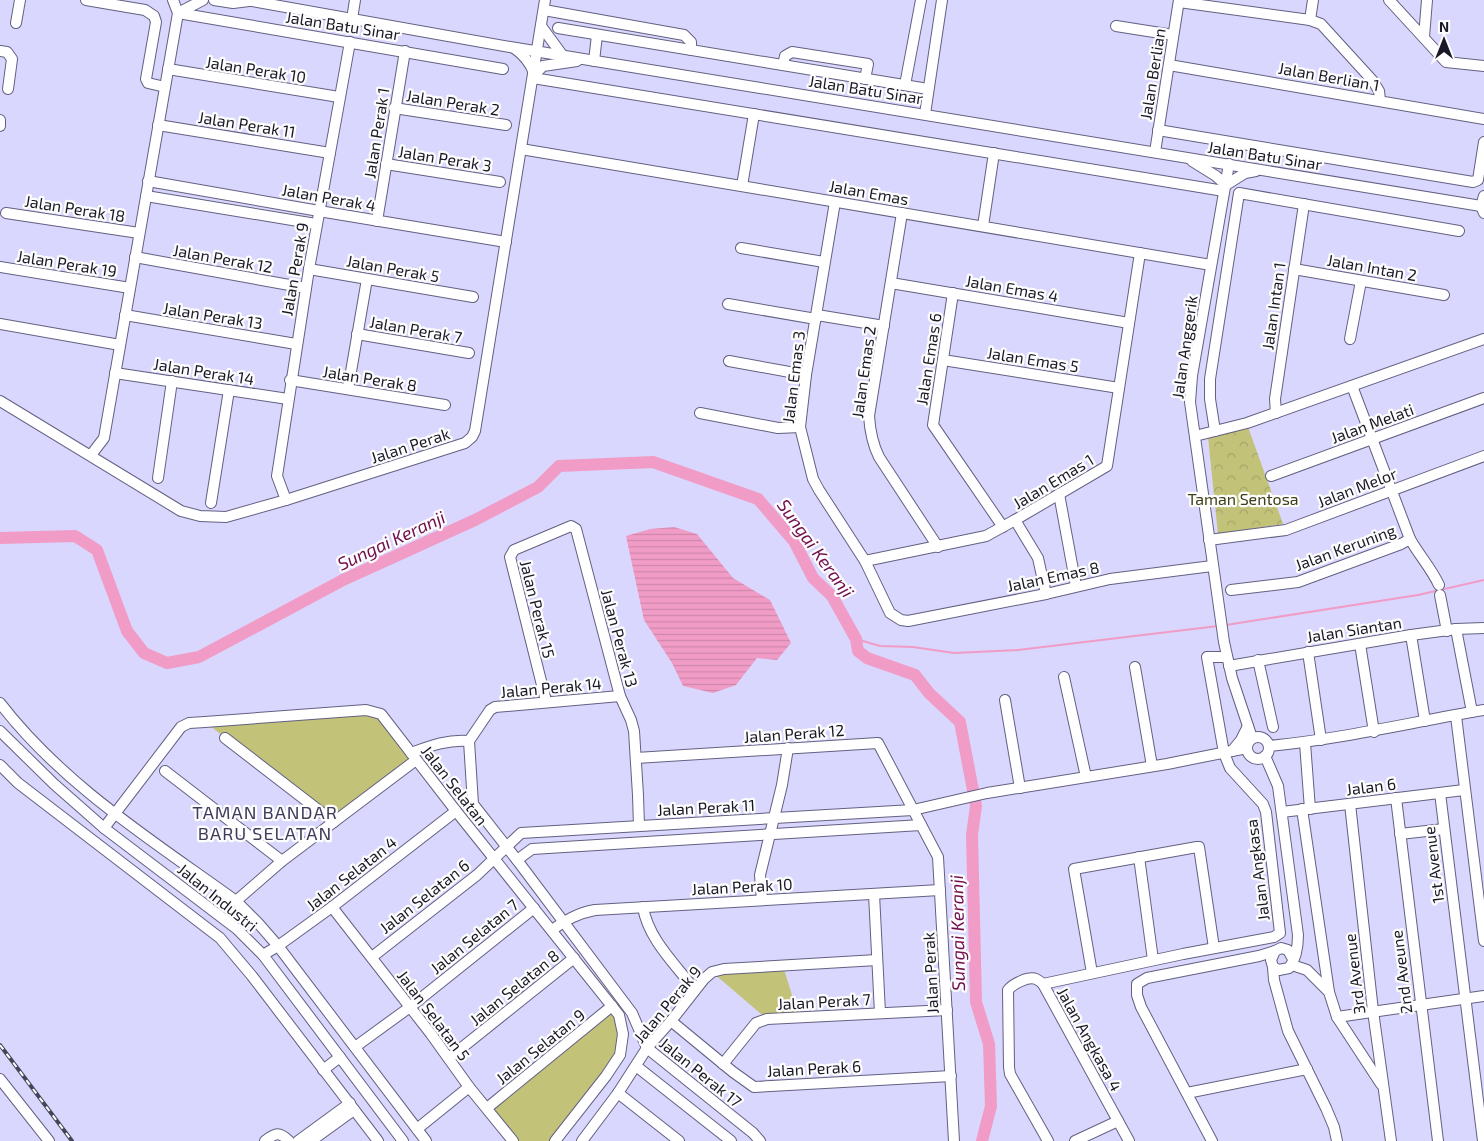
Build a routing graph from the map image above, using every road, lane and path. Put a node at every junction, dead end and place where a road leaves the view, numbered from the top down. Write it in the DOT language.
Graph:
graph roads {
  1 [pos="20,0"];
  2 [pos="86,0"];
  3 [pos="165,0"];
  4 [pos="173,0"];
  5 [pos="203,0"];
  6 [pos="214,0"];
  7 [pos="355,0"];
  8 [pos="921,0"];
  9 [pos="942,0"];
  10 [pos="1244,0"];
  11 [pos="1313,0"];
  12 [pos="1389,0"];
  13 [pos="1427,0"];
  14 [pos="248,1"];
  15 [pos="1179,1"];
  16 [pos="544,5"];
  17 [pos="1243,11"];
  18 [pos="177,18"];
  19 [pos="352,19"];
  20 [pos="1310,20"];
  21 [pos="16,23"];
  22 [pos="541,26"];
  23 [pos="1116,26"];
  24 [pos="558,28"];
  25 [pos="597,35"];
  26 [pos="1173,35"];
  27 [pos="1424,37"];
  28 [pos="350,42"];
  29 [pos="513,47"];
  30 [pos="691,50"];
  31 [pos="0,51"];
  32 [pos="405,51"];
  33 [pos="537,51"];
  34 [pos="563,56"];
  35 [pos="591,60"];
  36 [pos="783,65"];
  37 [pos="1169,65"];
  38 [pos="1484,66"];
  39 [pos="503,68"];
  40 [pos="168,69"];
  41 [pos="534,76"];
  42 [pos="865,79"];
  43 [pos="905,85"];
  44 [pos="165,87"];
  45 [pos="8,89"];
  46 [pos="928,89"];
  47 [pos="339,98"];
  48 [pos="1380,100"];
  49 [pos="394,108"];
  50 [pos="754,114"];
  51 [pos="924,114"];
  52 [pos="1484,118"];
  53 [pos="0,120"];
  54 [pos="158,125"];
  55 [pos="0,126"];
  56 [pos="506,126"];
  57 [pos="1158,130"];
  58 [pos="1484,142"];
  59 [pos="521,149"];
  60 [pos="1155,152"];
  61 [pos="330,153"];
  62 [pos="994,153"];
  63 [pos="1187,158"];
  64 [pos="386,164"];
  65 [pos="1229,164"];
  66 [pos="1261,170"];
  67 [pos="148,181"];
  68 [pos="500,182"];
  69 [pos="742,186"];
  70 [pos="1225,188"];
  71 [pos="146,196"];
  72 [pos="835,202"];
  73 [pos="1304,204"];
  74 [pos="1483,205"];
  75 [pos="319,211"];
  76 [pos="6,213"];
  77 [pos="902,213"];
  78 [pos="377,221"];
  79 [pos="316,224"];
  80 [pos="983,226"];
  81 [pos="1459,231"];
  82 [pos="139,233"];
  83 [pos="506,242"];
  84 [pos="741,248"];
  85 [pos="1140,253"];
  86 [pos="135,258"];
  87 [pos="824,262"];
  88 [pos="1211,265"];
  89 [pos="0,267"];
  90 [pos="308,269"];
  91 [pos="1294,269"];
  92 [pos="367,279"];
  93 [pos="1361,280"];
  94 [pos="891,283"];
  95 [pos="130,288"];
  96 [pos="306,288"];
  97 [pos="1206,291"];
  98 [pos="953,294"];
  99 [pos="1222,294"];
  100 [pos="1444,295"];
  101 [pos="473,297"];
  102 [pos="728,304"];
  103 [pos="125,315"];
  104 [pos="816,317"];
  105 [pos="1129,323"];
  106 [pos="0,324"];
  107 [pos="884,326"];
  108 [pos="358,334"];
  109 [pos="1350,339"];
  110 [pos="1484,339"];
  111 [pos="296,344"];
  112 [pos="120,346"];
  113 [pos="469,353"];
  114 [pos="943,360"];
  115 [pos="729,361"];
  116 [pos="115,373"];
  117 [pos="806,375"];
  118 [pos="290,380"];
  119 [pos="172,381"];
  120 [pos="1352,386"];
  121 [pos="1119,388"];
  122 [pos="229,390"];
  123 [pos="348,390"];
  124 [pos="288,398"];
  125 [pos="1484,398"];
  126 [pos="0,401"];
  127 [pos="445,405"];
  128 [pos="1276,413"];
  129 [pos="700,414"];
  130 [pos="800,427"];
  131 [pos="1215,431"];
  132 [pos="1195,436"];
  133 [pos="1372,439"];
  134 [pos="91,456"];
  135 [pos="1484,456"];
  136 [pos="1271,476"];
  137 [pos="158,478"];
  138 [pos="1391,491"];
  139 [pos="1059,494"];
  140 [pos="286,500"];
  141 [pos="211,502"];
  142 [pos="1016,520"];
  143 [pos="1003,527"];
  144 [pos="1410,539"];
  145 [pos="1209,540"];
  146 [pos="938,547"];
  147 [pos="511,553"];
  148 [pos="865,561"];
  149 [pos="1212,566"];
  150 [pos="1076,586"];
  151 [pos="1231,590"];
  152 [pos="1046,594"];
  153 [pos="900,620"];
  154 [pos="1484,628"];
  155 [pos="1452,630"];
  156 [pos="1411,636"];
  157 [pos="1360,644"];
  158 [pos="1308,652"];
  159 [pos="1258,660"];
  160 [pos="1228,661"];
  161 [pos="1135,667"];
  162 [pos="1064,677"];
  163 [pos="620,696"];
  164 [pos="1005,700"];
  165 [pos="546,702"];
  166 [pos="0,704"];
  167 [pos="1484,710"];
  168 [pos="1472,712"];
  169 [pos="1456,716"];
  170 [pos="1425,721"];
  171 [pos="1248,726"];
  172 [pos="1273,727"];
  173 [pos="0,731"];
  174 [pos="1374,732"];
  175 [pos="226,738"];
  176 [pos="1252,738"];
  177 [pos="1321,740"];
  178 [pos="469,741"];
  179 [pos="1305,743"];
  180 [pos="788,748"];
  181 [pos="1247,748"];
  182 [pos="1267,751"];
  183 [pos="1228,752"];
  184 [pos="413,757"];
  185 [pos="636,758"];
  186 [pos="0,764"];
  187 [pos="1152,766"];
  188 [pos="165,771"];
  189 [pos="1086,777"];
  190 [pos="1020,788"];
  191 [pos="1464,790"];
  192 [pos="1440,793"];
  193 [pos="1396,798"];
  194 [pos="1350,804"];
  195 [pos="1306,809"];
  196 [pos="912,810"];
  197 [pos="456,811"];
  198 [pos="1282,812"];
  199 [pos="116,814"];
  200 [pos="774,819"];
  201 [pos="334,822"];
  202 [pos="921,824"];
  203 [pos="639,826"];
  204 [pos="104,828"];
  205 [pos="1444,828"];
  206 [pos="769,834"];
  207 [pos="1400,834"];
  208 [pos="506,846"];
  209 [pos="1139,857"];
  210 [pos="494,858"];
  211 [pos="517,860"];
  212 [pos="282,861"];
  213 [pos="1288,865"];
  214 [pos="1272,866"];
  215 [pos="940,890"];
  216 [pos="874,894"];
  217 [pos="1481,896"];
  218 [pos="762,900"];
  219 [pos="236,901"];
  220 [pos="332,907"];
  221 [pos="643,907"];
  222 [pos="534,908"];
  223 [pos="564,922"];
  224 [pos="1296,927"];
  225 [pos="552,930"];
  226 [pos="1484,941"];
  227 [pos="278,946"];
  228 [pos="1214,948"];
  229 [pos="1278,950"];
  230 [pos="263,955"];
  231 [pos="372,957"];
  232 [pos="574,958"];
  233 [pos="1248,958"];
  234 [pos="877,960"];
  235 [pos="1153,960"];
  236 [pos="1282,965"];
  237 [pos="1092,973"];
  238 [pos="1043,984"];
  239 [pos="695,990"];
  240 [pos="1329,992"];
  241 [pos="1484,996"];
  242 [pos="1465,999"];
  243 [pos="1420,1005"];
  244 [pos="410,1006"];
  245 [pos="612,1006"];
  246 [pos="947,1010"];
  247 [pos="1373,1011"];
  248 [pos="880,1013"];
  249 [pos="1337,1017"];
  250 [pos="671,1022"];
  251 [pos="355,1047"];
  252 [pos="647,1048"];
  253 [pos="340,1057"];
  254 [pos="449,1058"];
  255 [pos="723,1064"];
  256 [pos="636,1066"];
  257 [pos="1307,1069"];
  258 [pos="323,1070"];
  259 [pos="951,1076"];
  260 [pos="0,1078"];
  261 [pos="469,1087"];
  262 [pos="1383,1088"];
  263 [pos="618,1093"];
  264 [pos="1187,1093"];
  265 [pos="352,1106"];
  266 [pos="487,1108"];
  267 [pos="1118,1121"];
  268 [pos="417,1129"];
  269 [pos="48,1141"];
  270 [pos="264,1141"];
  271 [pos="288,1141"];
  272 [pos="298,1141"];
  273 [pos="311,1141"];
  274 [pos="378,1141"];
  275 [pos="403,1141"];
  276 [pos="426,1141"];
  277 [pos="513,1141"];
  278 [pos="555,1141"];
  279 [pos="582,1141"];
  280 [pos="679,1141"];
  281 [pos="731,1141"];
  282 [pos="760,1141"];
  283 [pos="954,1141"];
  284 [pos="1048,1141"];
  285 [pos="1075,1141"];
  286 [pos="1129,1141"];
  287 [pos="1212,1141"];
  288 [pos="1337,1141"];
  289 [pos="1391,1141"];
  290 [pos="1438,1141"];
  291 [pos="1483,1141"];
  1 -- 21 [label="street"];
  2 -- 44 [label="street"];
  3 -- 18 [label="street"];
  4 -- 18 [label="street"];
  5 -- 18 [label="street"];
  6 -- 14 [label="street, Jalan Batu Sinar"];
  7 -- 19 [label="street"];
  8 -- 43 [label="street"];
  9 -- 46 [label="street"];
  10 -- 17 [label="street"];
  11 -- 20 [label="street"];
  12 -- 27 [label="street"];
  13 -- 27 [label="street"];
  14 -- 19 [label="street, Jalan Batu Sinar"];
  15 -- 17 [label="street"];
  15 -- 26 [label="street, Jalan Berlian"];
  16 -- 22 [label="street, Jalan Perak"];
  16 -- 30 [label="street"];
  17 -- 20 [label="street"];
  18 -- 28 [label="street, Jalan Batu Sinar"];
  18 -- 40 [label="street"];
  19 -- 29 [label="street, Jalan Batu Sinar"];
  20 -- 48 [label="street"];
  22 -- 29 [label="street"];
  22 -- 33 [label="street, Jalan Perak"];
  22 -- 34 [label="street"];
  23 -- 26 [label="street"];
  24 -- 25 [label="street, Jalan Batu Sinar"];
  25 -- 30 [label="street, Jalan Batu Sinar"];
  25 -- 35 [label="street"];
  26 -- 37 [label="street, Jalan Berlian"];
  27 -- 38 [label="street"];
  28 -- 32 [label="street, Jalan Batu Sinar"];
  28 -- 47 [label="street, Jalan Perak 9"];
  29 -- 33 [label="street, Jalan Batu Sinar"];
  29 -- 41 [label="street"];
  30 -- 36 [label="street, Jalan Batu Sinar"];
  31 -- 45 [label="street"];
  32 -- 39 [label="street, Jalan Batu Sinar"];
  32 -- 49 [label="street, Jalan Perak 1"];
  33 -- 34 [label="street, Jalan Batu Sinar"];
  33 -- 41 [label="street, Jalan Perak"];
  34 -- 35 [label="street, Jalan Batu Sinar"];
  35 -- 41 [label="street"];
  35 -- 51 [label="street, Jalan Batu Sinar"];
  36 -- 42 [label="street, Jalan Batu Sinar"];
  36 -- 42 [label="street"];
  37 -- 48 [label="street, Jalan Berlian 1"];
  37 -- 57 [label="street, Jalan Berlian"];
  40 -- 44 [label="street"];
  40 -- 47 [label="street, Jalan Perak 10"];
  41 -- 50 [label="street"];
  41 -- 59 [label="street, Jalan Perak"];
  42 -- 43 [label="street, Jalan Batu Sinar"];
  43 -- 46 [label="street, Jalan Batu Sinar"];
  44 -- 54 [label="street"];
  46 -- 51 [label="street"];
  47 -- 61 [label="street, Jalan Perak 9"];
  48 -- 52 [label="street, Jalan Berlian 1"];
  49 -- 56 [label="street, Jalan Perak 2"];
  49 -- 64 [label="street, Jalan Perak 1"];
  50 -- 62 [label="street"];
  50 -- 69 [label="street"];
  51 -- 60 [label="street, Jalan Batu Sinar"];
  53 -- 55 [label="street"];
  54 -- 61 [label="street, Jalan Perak 11"];
  54 -- 67 [label="street"];
  57 -- 58 [label="street"];
  57 -- 60 [label="street, Jalan Berlian"];
  59 -- 69 [label="street, Jalan Emas"];
  59 -- 83 [label="street, Jalan Perak"];
  60 -- 63 [label="street, Jalan Batu Sinar"];
  61 -- 75 [label="street, Jalan Perak 9"];
  62 -- 70 [label="street"];
  62 -- 80 [label="street"];
  63 -- 65 [label="street, Jalan Batu Sinar"];
  63 -- 70 [label="street"];
  64 -- 68 [label="street, Jalan Perak 3"];
  64 -- 78 [label="street, Jalan Perak 1"];
  65 -- 66 [label="street, Jalan Batu Sinar"];
  65 -- 70 [label="street, Jalan Anggerik"];
  66 -- 70 [label="street"];
  66 -- 74 [label="street, Jalan Batu Sinar"];
  67 -- 71 [label="street"];
  67 -- 75 [label="street, Jalan Perak 4"];
  69 -- 72 [label="street, Jalan Emas"];
  70 -- 88 [label="street, Jalan Anggerik"];
  71 -- 79 [label="street, Jalan Perak 4"];
  71 -- 82 [label="street"];
  72 -- 77 [label="street, Jalan Emas"];
  72 -- 87 [label="street, Jalan Emas 3"];
  73 -- 81 [label="street"];
  73 -- 91 [label="street, Jalan Intan 1"];
  73 -- 99 [label="street"];
  75 -- 78 [label="street, Jalan Perak 4"];
  75 -- 79 [label="street, Jalan Perak 9"];
  76 -- 82 [label="street, Jalan Perak 18"];
  77 -- 80 [label="street, Jalan Emas"];
  77 -- 94 [label="street, Jalan Emas 2"];
  78 -- 83 [label="street, Jalan Perak 4"];
  79 -- 90 [label="street, Jalan Perak 9"];
  80 -- 85 [label="street, Jalan Emas"];
  82 -- 86 [label="street"];
  83 -- 140 [label="street, Jalan Perak"];
  84 -- 87 [label="street"];
  85 -- 88 [label="street, Jalan Emas"];
  85 -- 105 [label="street, Jalan Emas 1"];
  86 -- 95 [label="street"];
  86 -- 96 [label="street, Jalan Perak 12"];
  87 -- 104 [label="street, Jalan Emas 3"];
  88 -- 97 [label="street, Jalan Anggerik"];
  89 -- 95 [label="street, Jalan Perak 19"];
  90 -- 92 [label="street, Jalan Perak 5"];
  90 -- 96 [label="street, Jalan Perak 9"];
  91 -- 93 [label="street, Jalan Intan 2"];
  91 -- 128 [label="street, Jalan Intan 1"];
  92 -- 101 [label="street, Jalan Perak 5"];
  92 -- 108 [label="street"];
  93 -- 100 [label="street, Jalan Intan 2"];
  93 -- 109 [label="street"];
  94 -- 98 [label="street, Jalan Emas 4"];
  94 -- 107 [label="street, Jalan Emas 2"];
  95 -- 103 [label="street"];
  96 -- 111 [label="street, Jalan Perak 9"];
  97 -- 99 [label="street"];
  97 -- 132 [label="street, Jalan Anggerik"];
  98 -- 105 [label="street, Jalan Emas 4"];
  98 -- 114 [label="street, Jalan Emas 6"];
  99 -- 131 [label="street"];
  102 -- 104 [label="street"];
  103 -- 111 [label="street, Jalan Perak 13"];
  103 -- 112 [label="street"];
  104 -- 107 [label="street"];
  104 -- 117 [label="street, Jalan Emas 3"];
  105 -- 121 [label="street, Jalan Emas 1"];
  106 -- 112 [label="street"];
  107 -- 146 [label="street, Jalan Emas 2"];
  108 -- 113 [label="street, Jalan Perak 7"];
  108 -- 123 [label="street"];
  110 -- 120 [label="street"];
  111 -- 118 [label="street, Jalan Perak 9"];
  112 -- 116 [label="street"];
  114 -- 121 [label="street, Jalan Emas 5"];
  114 -- 143 [label="street, Jalan Emas 6"];
  115 -- 117 [label="street"];
  116 -- 119 [label="street, Jalan Perak 14"];
  116 -- 134 [label="street"];
  117 -- 130 [label="street, Jalan Emas 3"];
  118 -- 123 [label="street, Jalan Perak 8"];
  118 -- 124 [label="street, Jalan Perak 9"];
  119 -- 122 [label="street, Jalan Perak 14"];
  119 -- 137 [label="street"];
  120 -- 128 [label="street"];
  120 -- 133 [label="street"];
  121 -- 139 [label="street, Jalan Emas 1"];
  122 -- 124 [label="street, Jalan Perak 14"];
  122 -- 141 [label="street"];
  123 -- 127 [label="street, Jalan Perak 8"];
  124 -- 140 [label="street, Jalan Perak 9"];
  125 -- 133 [label="street, Jalan Melati"];
  126 -- 134 [label="street, Jalan Perak"];
  128 -- 131 [label="street"];
  129 -- 130 [label="street"];
  130 -- 148 [label="street, Jalan Emas 3"];
  131 -- 132 [label="street"];
  132 -- 145 [label="street, Jalan Anggerik"];
  133 -- 136 [label="street, Jalan Melati"];
  133 -- 138 [label="street"];
  134 -- 140 [label="street, Jalan Perak"];
  135 -- 138 [label="street, Jalan Melor"];
  138 -- 144 [label="street"];
  138 -- 145 [label="street, Jalan Melor"];
  139 -- 142 [label="street, Jalan Emas 1"];
  139 -- 150 [label="street"];
  142 -- 143 [label="street, Jalan Emas 1"];
  142 -- 152 [label="street"];
  143 -- 146 [label="street, Jalan Emas 1"];
  144 -- 151 [label="street, Jalan Keruning"];
  144 -- 155 [label="street"];
  145 -- 149 [label="street, Jalan Anggerik"];
  146 -- 148 [label="street, Jalan Emas 1"];
  147 -- 163 [label="street, Jalan Perak 13"];
  147 -- 165 [label="street, Jalan Perak 15"];
  148 -- 153 [label="street, Jalan Emas 3"];
  149 -- 150 [label="street, Jalan Emas 8"];
  149 -- 160 [label="street, Jalan Anggerik"];
  150 -- 152 [label="street, Jalan Emas 8"];
  152 -- 153 [label="street, Jalan Emas 8"];
  154 -- 155 [label="street, Jalan Siantan"];
  155 -- 156 [label="street, Jalan Siantan"];
  155 -- 168 [label="street"];
  156 -- 157 [label="street, Jalan Siantan"];
  156 -- 170 [label="street"];
  157 -- 158 [label="street, Jalan Siantan"];
  157 -- 174 [label="street"];
  158 -- 159 [label="street, Jalan Siantan"];
  158 -- 177 [label="street"];
  159 -- 160 [label="street, Jalan Siantan"];
  159 -- 172 [label="street"];
  160 -- 171 [label="street, Jalan Anggerik"];
  160 -- 183 [label="street, Jalan Siantan"];
  161 -- 187 [label="street"];
  162 -- 189 [label="street"];
  163 -- 165 [label="street, Jalan Perak 14"];
  163 -- 185 [label="street, Jalan Perak 13"];
  164 -- 190 [label="street"];
  165 -- 178 [label="street, Jalan Perak 14"];
  166 -- 199 [label="street"];
  167 -- 168 [label="street"];
  168 -- 169 [label="street"];
  169 -- 170 [label="street"];
  169 -- 191 [label="street"];
  170 -- 174 [label="street"];
  171 -- 176 [label="street, Jalan Anggerik"];
  171 -- 183 [label="street"];
  173 -- 204 [label="street, Jalan Industri"];
  174 -- 177 [label="street"];
  175 -- 201 [label="street"];
  176 -- 181 [label="street"];
  176 -- 182 [label="street"];
  177 -- 179 [label="street"];
  178 -- 184 [label="street"];
  178 -- 208 [label="street"];
  179 -- 182 [label="street"];
  179 -- 195 [label="street"];
  180 -- 185 [label="street, Jalan Perak 12"];
  180 -- 196 [label="street, Jalan Perak 12"];
  180 -- 200 [label="street"];
  181 -- 182 [label="street"];
  181 -- 183 [label="street, Jalan Perak 11"];
  182 -- 198 [label="street"];
  183 -- 187 [label="street, Jalan Perak 11"];
  183 -- 214 [label="street, Jalan Angkasa"];
  184 -- 197 [label="street, Jalan Selatan"];
  184 -- 199 [label="street, Jalan Selatan"];
  184 -- 201 [label="street"];
  185 -- 203 [label="street, Jalan Perak 13"];
  186 -- 258 [label="street, Jalan Industri"];
  187 -- 189 [label="street, Jalan Perak 11"];
  188 -- 212 [label="street"];
  189 -- 190 [label="street, Jalan Perak 11"];
  190 -- 196 [label="street, Jalan Perak 11"];
  191 -- 192 [label="street, Jalan 6"];
  191 -- 217 [label="street"];
  192 -- 193 [label="street, Jalan 6"];
  192 -- 205 [label="street, 1st Avenue"];
  193 -- 194 [label="street, Jalan 6"];
  193 -- 207 [label="street, 2nd Aveune"];
  194 -- 195 [label="street, Jalan 6"];
  194 -- 247 [label="street, 3rd Avenue"];
  195 -- 198 [label="street, Jalan 6"];
  195 -- 240 [label="street"];
  196 -- 200 [label="street, Jalan Perak 11"];
  196 -- 202 [label="street, Jalan Perak"];
  197 -- 210 [label="street, Jalan Selatan"];
  197 -- 220 [label="street, Jalan Selatan 4"];
  198 -- 213 [label="street"];
  199 -- 204 [label="street, Jalan Selatan"];
  199 -- 219 [label="street"];
  200 -- 203 [label="street, Jalan Perak 11"];
  200 -- 206 [label="street"];
  201 -- 212 [label="street"];
  202 -- 206 [label="street, Jalan Perak 11"];
  202 -- 215 [label="street, Jalan Perak"];
  203 -- 208 [label="street, Jalan Perak 11"];
  204 -- 230 [label="street, Jalan Industri"];
  205 -- 207 [label="street"];
  205 -- 242 [label="street, 1st Avenue"];
  206 -- 211 [label="street, Jalan Perak 11"];
  206 -- 218 [label="street"];
  207 -- 243 [label="street, 2nd Aveune"];
  208 -- 210 [label="street, Jalan Perak 11"];
  208 -- 211 [label="street, Jalan Perak 17"];
  209 -- 228 [label="street"];
  209 -- 235 [label="street"];
  209 -- 237 [label="street"];
  210 -- 222 [label="street, Jalan Selatan"];
  210 -- 231 [label="street, Jalan Selatan 6"];
  211 -- 223 [label="street, Jalan Perak 17"];
  212 -- 219 [label="street"];
  213 -- 214 [label="street"];
  213 -- 224 [label="street"];
  214 -- 228 [label="street, Jalan Angkasa"];
  215 -- 216 [label="street, Jalan Perak 10"];
  215 -- 246 [label="street, Jalan Perak"];
  216 -- 218 [label="street, Jalan Perak 10"];
  216 -- 234 [label="street"];
  217 -- 226 [label="street"];
  218 -- 221 [label="street, Jalan Perak 10"];
  219 -- 227 [label="street"];
  220 -- 227 [label="street, Jalan Selatan 4"];
  220 -- 231 [label="street, Jalan Selatan 5"];
  221 -- 223 [label="street, Jalan Perak 10"];
  221 -- 239 [label="street"];
  222 -- 225 [label="street, Jalan Selatan"];
  222 -- 244 [label="street, Jalan Selatan 7"];
  223 -- 225 [label="street, Jalan Perak 10"];
  223 -- 252 [label="street, Jalan Perak 17"];
  224 -- 229 [label="street"];
  224 -- 236 [label="street"];
  225 -- 232 [label="street, Jalan Selatan"];
  227 -- 230 [label="street, Jalan Selatan 4"];
  227 -- 251 [label="street"];
  228 -- 235 [label="street"];
  229 -- 233 [label="street"];
  229 -- 236 [label="street"];
  229 -- 236 [label="street"];
  230 -- 253 [label="street, Jalan Industri"];
  231 -- 244 [label="street, Jalan Selatan 5"];
  232 -- 245 [label="street, Jalan Selatan"];
  232 -- 254 [label="street, Jalan Selatan 8"];
  233 -- 236 [label="street"];
  233 -- 264 [label="street"];
  234 -- 239 [label="street, Jalan Perak 9"];
  234 -- 248 [label="street"];
  235 -- 237 [label="street"];
  236 -- 240 [label="street"];
  236 -- 257 [label="street"];
  237 -- 238 [label="street"];
  238 -- 267 [label="street, Jalan Angkasa 4"];
  238 -- 284 [label="street, Jalan Angkasa 4"];
  239 -- 250 [label="street, Jalan Perak 9"];
  240 -- 249 [label="street"];
  241 -- 242 [label="street"];
  242 -- 243 [label="street"];
  242 -- 291 [label="street, 1st Avenue"];
  243 -- 247 [label="street"];
  243 -- 290 [label="street, 2nd Aveune"];
  244 -- 251 [label="street, Jalan Selatan 7"];
  244 -- 254 [label="street, Jalan Selatan 5"];
  245 -- 266 [label="street, Jalan Selatan 9"];
  245 -- 278 [label="street, Jalan Selatan"];
  246 -- 248 [label="street, Jalan Perak 7"];
  246 -- 259 [label="street, Jalan Perak"];
  247 -- 249 [label="street"];
  247 -- 262 [label="street, 3rd Avenue"];
  248 -- 255 [label="street, Jalan Perak 7"];
  249 -- 262 [label="street"];
  250 -- 252 [label="street, Jalan Perak 9"];
  250 -- 255 [label="street, Jalan Perak 6"];
  251 -- 268 [label="street"];
  252 -- 256 [label="street, Jalan Perak 9"];
  252 -- 282 [label="street, Jalan Perak 17"];
  253 -- 258 [label="street"];
  253 -- 275 [label="street, Jalan Industri"];
  254 -- 261 [label="street, Jalan Selatan 5"];
  255 -- 259 [label="street, Jalan Perak 6"];
  256 -- 263 [label="street, Jalan Perak 9"];
  256 -- 281 [label="street"];
  257 -- 264 [label="street"];
  257 -- 288 [label="street"];
  258 -- 265 [label="street, Jalan Industri"];
  259 -- 283 [label="street, Jalan Perak"];
  260 -- 269 [label="street"];
  261 -- 266 [label="street, Jalan Selatan 5"];
  261 -- 268 [label="street"];
  262 -- 289 [label="street, 3rd Avenue"];
  263 -- 279 [label="street, Jalan Perak 9"];
  263 -- 280 [label="street"];
  264 -- 287 [label="street"];
  265 -- 272 [label="street"];
  265 -- 273 [label="street"];
  265 -- 274 [label="street, Jalan Industri"];
  266 -- 277 [label="street, Jalan Selatan 5"];
  267 -- 285 [label="street"];
  267 -- 286 [label="street, Jalan Angkasa 4"];
  268 -- 276 [label="street"];
  270 -- 271 [label="street"];
}
